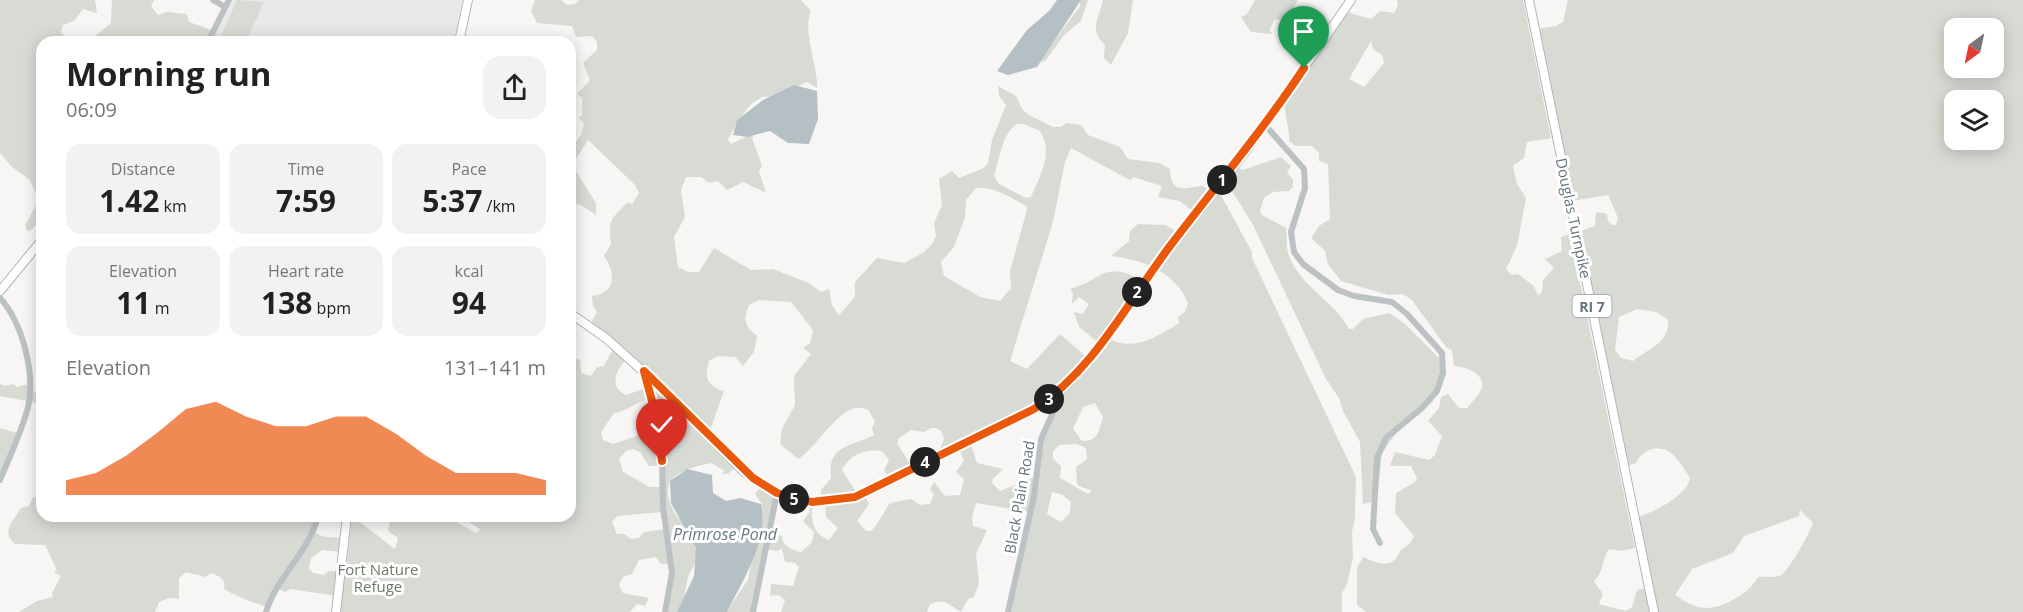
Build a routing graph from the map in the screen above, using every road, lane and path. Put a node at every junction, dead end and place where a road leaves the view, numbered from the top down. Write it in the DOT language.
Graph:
graph roads {
  1 [pos="213,0"];
  2 [pos="229,0"];
  3 [pos="468,0"];
  4 [pos="1352,0"];
  5 [pos="1529,0"];
  6 [pos="225,7"];
  7 [pos="210,36"];
  8 [pos="460,36"];
  9 [pos="1265,125"];
  10 [pos="36,247"];
  11 [pos="0,291"];
  12 [pos="0,298"];
  13 [pos="576,317"];
  14 [pos="644,371"];
  15 [pos="1064,389"];
  16 [pos="0,480"];
  17 [pos="777,493"];
  18 [pos="316,522"];
  19 [pos="346,522"];
  20 [pos="1380,543"];
  21 [pos="266,612"];
  22 [pos="336,612"];
  23 [pos="665,612"];
  24 [pos="753,612"];
  25 [pos="1008,612"];
  26 [pos="1654,612"];
  1 -- 6 [label="street"];
  2 -- 6 [label="street"];
  3 -- 8 [label="main road"];
  4 -- 9 [label="main road"];
  5 -- 26 [label="main road, Douglas Turnpike / RI 7"];
  6 -- 7 [label="street"];
  9 -- 15 [label="main road"];
  9 -- 20 [label="street"];
  10 -- 11 [label="main road"];
  12 -- 16 [label="street"];
  13 -- 14 [label="main road"];
  14 -- 17 [label="main road"];
  14 -- 23 [label="street"];
  15 -- 17 [label="main road"];
  15 -- 25 [label="street, Black Plain Road"];
  17 -- 24 [label="street"];
  18 -- 21 [label="street"];
  19 -- 22 [label="main road"];
}
